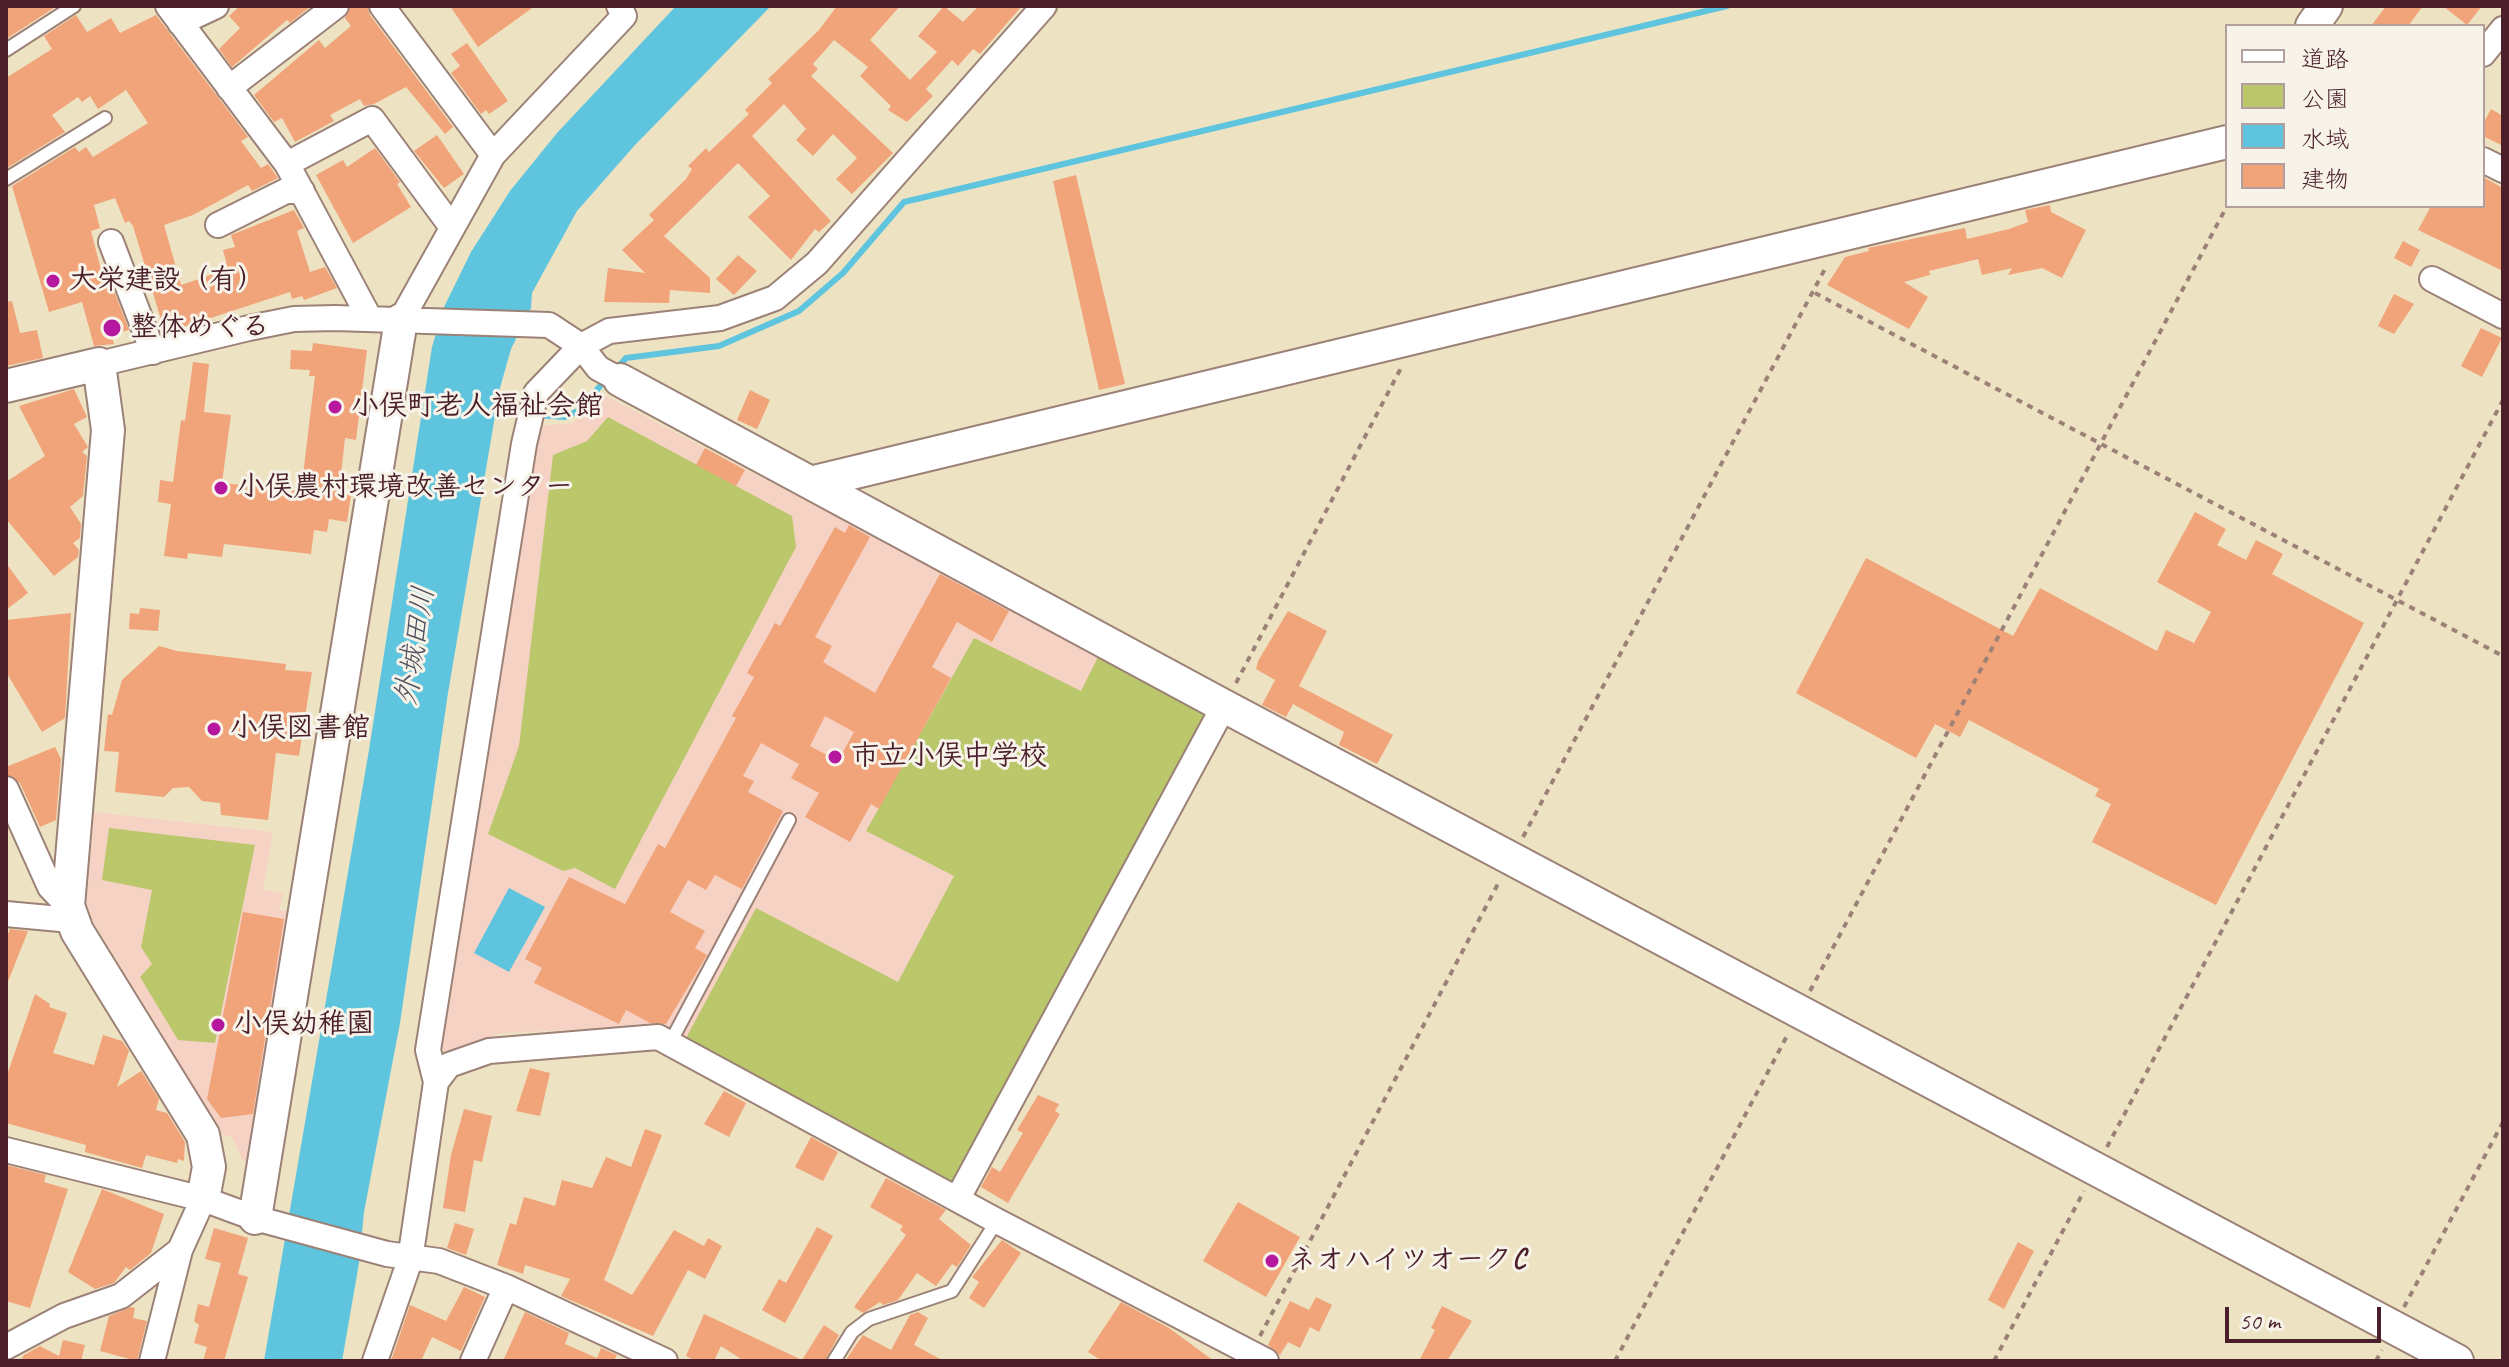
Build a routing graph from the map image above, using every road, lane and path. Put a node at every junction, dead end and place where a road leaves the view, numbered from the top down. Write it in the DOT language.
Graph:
graph roads {
  1 [pos="74,6"];
  2 [pos="216,6"];
  3 [pos="336,6"];
  4 [pos="382,6"];
  5 [pos="619,6"];
  6 [pos="1044,6"];
  7 [pos="2326,6"];
  8 [pos="174,14"];
  9 [pos="2313,24"];
  10 [pos="2503,29"];
  11 [pos="6,50"];
  12 [pos="2485,52"];
  13 [pos="229,88"];
  14 [pos="105,118"];
  15 [pos="2225,142"];
  16 [pos="493,155"];
  17 [pos="2485,161"];
  18 [pos="287,164"];
  19 [pos="2503,170"];
  20 [pos="6,179"];
  21 [pos="302,191"];
  22 [pos="2226,208"];
  23 [pos="218,225"];
  24 [pos="451,226"];
  25 [pos="1830,236"];
  26 [pos="111,242"];
  27 [pos="2432,279"];
  28 [pos="1815,293"];
  29 [pos="2503,316"];
  30 [pos="395,320"];
  31 [pos="1418,335"];
  32 [pos="581,346"];
  33 [pos="153,352"];
  34 [pos="99,364"];
  35 [pos="611,375"];
  36 [pos="6,386"];
  37 [pos="2503,400"];
  38 [pos="2102,441"];
  39 [pos="814,482"];
  40 [pos="2398,600"];
  41 [pos="2503,656"];
  42 [pos="1224,706"];
  43 [pos="6,789"];
  44 [pos="789,820"];
  45 [pos="1512,858"];
  46 [pos="70,913"];
  47 [pos="6,914"];
  48 [pos="1800,1011"];
  49 [pos="670,1043"];
  50 [pos="436,1082"];
  51 [pos="2503,1122"];
  52 [pos="6,1150"];
  53 [pos="2096,1168"];
  54 [pos="958,1198"];
  55 [pos="203,1199"];
  56 [pos="260,1219"];
  57 [pos="997,1221"];
  58 [pos="405,1247"];
  59 [pos="180,1250"];
  60 [pos="506,1287"];
  61 [pos="2393,1328"];
  62 [pos="6,1347"];
  63 [pos="1258,1357"];
  64 [pos="152,1361"];
  65 [pos="375,1361"];
  66 [pos="451,1361"];
  67 [pos="470,1361"];
  68 [pos="665,1361"];
  69 [pos="834,1361"];
  70 [pos="1615,1361"];
  71 [pos="1994,1361"];
  72 [pos="2376,1361"];
  73 [pos="2457,1361"];
  1 -- 11 [label="lane"];
  2 -- 8 [label="street"];
  3 -- 13 [label="street"];
  4 -- 16 [label="street"];
  5 -- 16 [label="street"];
  6 -- 32 [label="street"];
  7 -- 9 [label="street"];
  8 -- 13 [label="street"];
  10 -- 12 [label="street"];
  13 -- 18 [label="street"];
  14 -- 20 [label="lane"];
  15 -- 25 [label="street"];
  16 -- 24 [label="street"];
  17 -- 19 [label="street"];
  18 -- 21 [label="street"];
  18 -- 24 [label="street"];
  21 -- 23 [label="street"];
  21 -- 30 [label="street"];
  22 -- 38 [label="path"];
  24 -- 30 [label="street"];
  25 -- 28 [label="path"];
  25 -- 31 [label="street"];
  26 -- 33 [label="street"];
  27 -- 29 [label="street"];
  28 -- 38 [label="path"];
  28 -- 45 [label="path"];
  30 -- 32 [label="street"];
  30 -- 33 [label="street"];
  30 -- 56 [label="street"];
  31 -- 39 [label="street"];
  31 -- 42 [label="path"];
  32 -- 35 [label="street"];
  32 -- 50 [label="street"];
  33 -- 34 [label="street"];
  34 -- 36 [label="street"];
  34 -- 46 [label="street"];
  35 -- 39 [label="street"];
  37 -- 40 [label="path"];
  38 -- 40 [label="path"];
  38 -- 48 [label="path"];
  39 -- 42 [label="street"];
  40 -- 41 [label="path"];
  40 -- 53 [label="path"];
  42 -- 45 [label="street"];
  42 -- 54 [label="street"];
  43 -- 46 [label="street"];
  44 -- 49 [label="lane"];
  45 -- 48 [label="street"];
  45 -- 63 [label="path"];
  46 -- 47 [label="street"];
  46 -- 55 [label="street"];
  48 -- 53 [label="street"];
  48 -- 70 [label="path"];
  49 -- 50 [label="street"];
  49 -- 54 [label="street"];
  50 -- 58 [label="street"];
  51 -- 61 [label="path"];
  52 -- 55 [label="street"];
  53 -- 61 [label="street"];
  53 -- 71 [label="path"];
  54 -- 57 [label="street"];
  55 -- 56 [label="street"];
  55 -- 59 [label="street"];
  56 -- 58 [label="street"];
  57 -- 63 [label="street"];
  57 -- 69 [label="lane"];
  58 -- 60 [label="street"];
  58 -- 65 [label="street"];
  59 -- 62 [label="street"];
  59 -- 64 [label="street"];
  60 -- 67 [label="street"];
  60 -- 68 [label="street"];
  61 -- 72 [label="path"];
  61 -- 73 [label="street"];
  66 -- 67 [label="street"];
}
